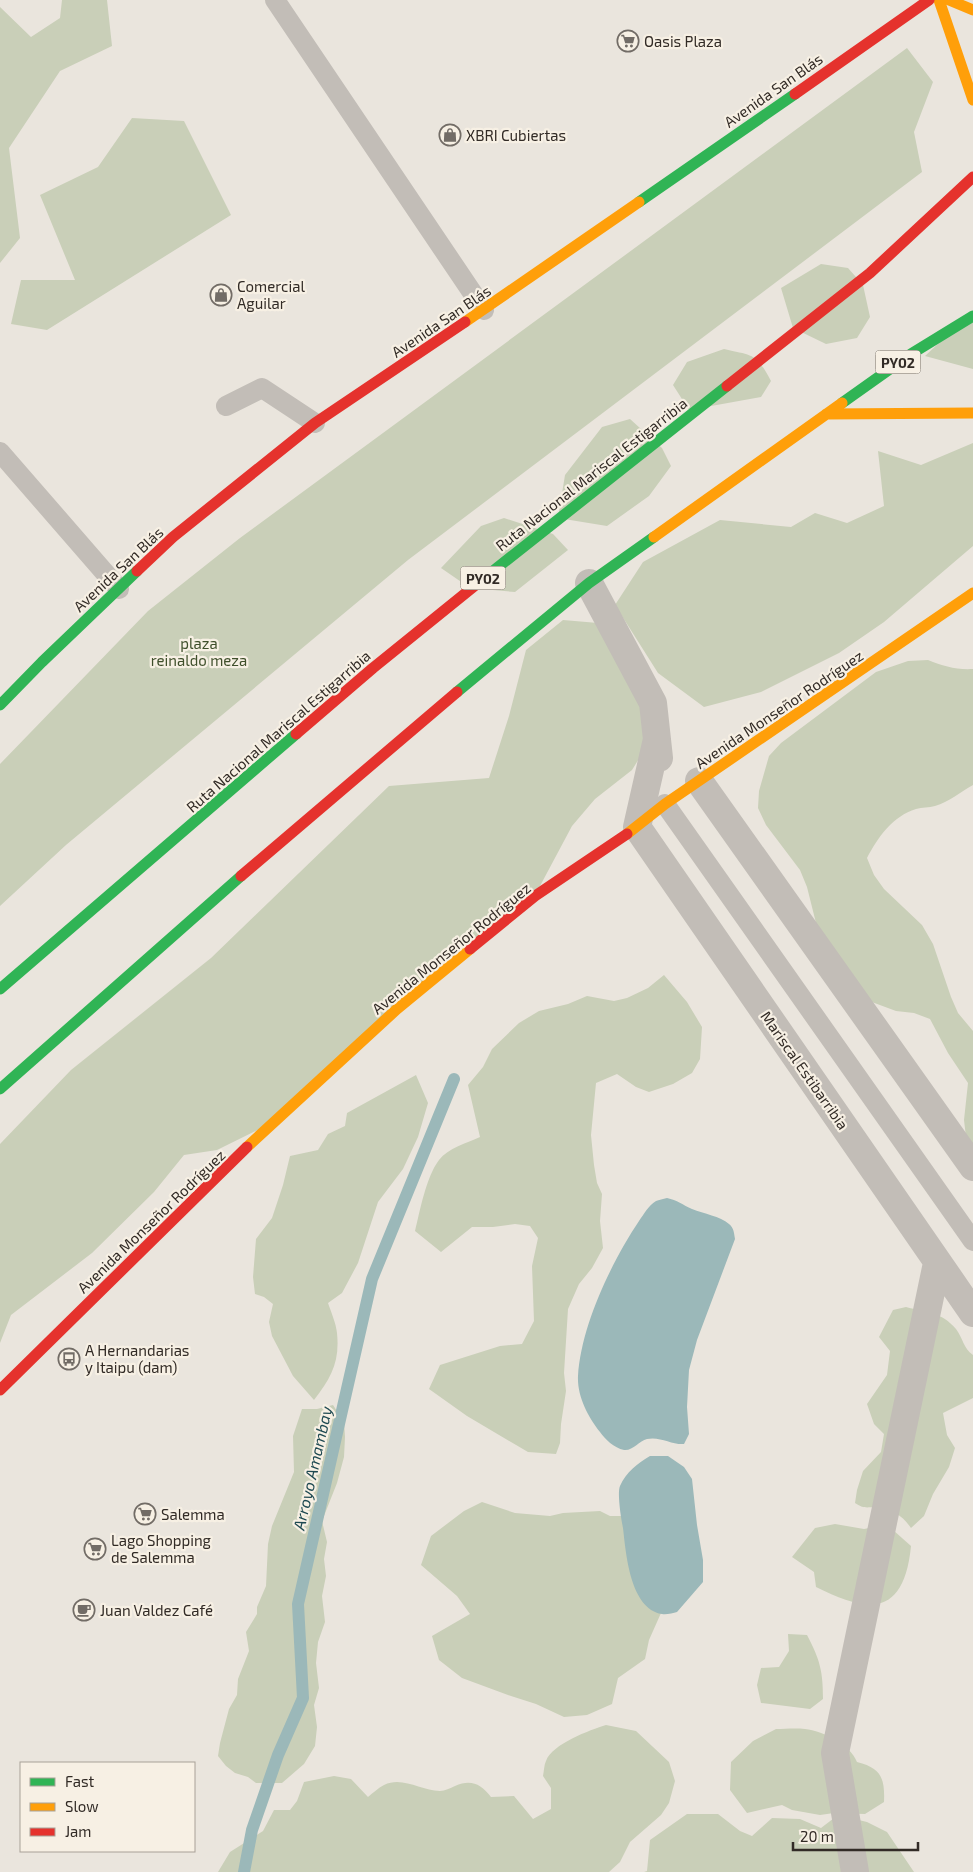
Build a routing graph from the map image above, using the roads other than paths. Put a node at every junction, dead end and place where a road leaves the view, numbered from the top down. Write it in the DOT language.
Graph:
graph roads {
  1 [pos="275,0"];
  2 [pos="929,0"];
  3 [pos="939,0"];
  4 [pos="949,0"];
  5 [pos="973,10"];
  6 [pos="973,100"];
  7 [pos="973,166"];
  8 [pos="973,178"];
  9 [pos="484,310"];
  10 [pos="973,316"];
  11 [pos="226,406"];
  12 [pos="973,413"];
  13 [pos="826,414"];
  14 [pos="315,423"];
  15 [pos="0,452"];
  16 [pos="589,583"];
  17 [pos="119,589"];
  18 [pos="973,593"];
  19 [pos="0,705"];
  20 [pos="657,739"];
  21 [pos="700,781"];
  22 [pos="665,804"];
  23 [pos="637,827"];
  24 [pos="0,990"];
  25 [pos="0,1089"];
  26 [pos="973,1166"];
  27 [pos="973,1241"];
  28 [pos="937,1263"];
  29 [pos="973,1313"];
  30 [pos="0,1390"];
  31 [pos="855,1872"];
  1 -- 9 [label="lane"];
  2 -- 9 [label="main road, Avenida San Blás"];
  3 -- 6 [label="main road"];
  4 -- 5 [label="main road"];
  7 -- 8 [label="main road, PY02"];
  8 -- 24 [label="main road, Ruta Nacional Mariscal Estigarribia / PY02"];
  9 -- 14 [label="main road, Avenida San Blás"];
  10 -- 13 [label="main road, PY02"];
  11 -- 14 [label="lane"];
  12 -- 13 [label="main road"];
  13 -- 16 [label="main road, PY02"];
  14 -- 17 [label="main road, Avenida San Blás"];
  15 -- 17 [label="lane"];
  16 -- 20 [label="street"];
  16 -- 25 [label="main road, PY02"];
  17 -- 19 [label="main road, Avenida San Blás"];
  18 -- 21 [label="main road, Avenida Monseñor Rodríguez"];
  20 -- 22 [label="street"];
  20 -- 23 [label="street"];
  21 -- 22 [label="main road, Avenida Monseñor Rodríguez"];
  21 -- 26 [label="street"];
  22 -- 23 [label="main road, Avenida Monseñor Rodríguez"];
  22 -- 27 [label="lane"];
  23 -- 28 [label="street, Mariscal Estibarribia"];
  23 -- 30 [label="main road, Avenida Monseñor Rodríguez"];
  28 -- 29 [label="street, Mariscal Estibarribia"];
  28 -- 31 [label="street"];
}
